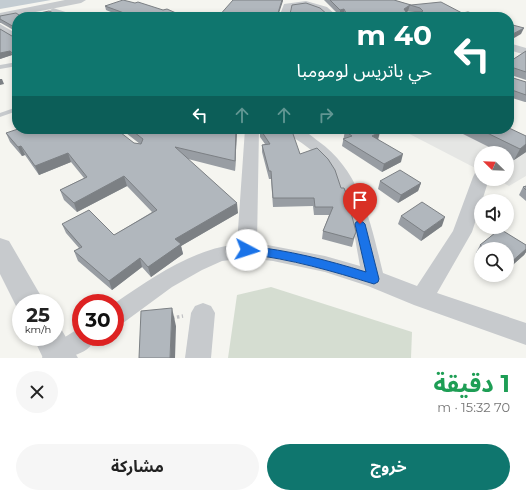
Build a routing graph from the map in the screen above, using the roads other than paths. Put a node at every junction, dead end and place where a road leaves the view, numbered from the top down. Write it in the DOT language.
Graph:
graph roads {
  1 [pos="81,0"];
  2 [pos="53,11"];
  3 [pos="20,12"];
  4 [pos="56,12"];
  5 [pos="285,12"];
  6 [pos="330,12"];
  7 [pos="12,14"];
  8 [pos="0,16"];
  9 [pos="0,27"];
  10 [pos="12,35"];
  11 [pos="514,48"];
  12 [pos="526,52"];
  13 [pos="514,56"];
  14 [pos="526,60"];
  15 [pos="12,65"];
  16 [pos="0,67"];
  17 [pos="12,111"];
  18 [pos="0,115"];
  19 [pos="252,134"];
  20 [pos="297,134"];
  21 [pos="478,186"];
  22 [pos="0,248"];
  23 [pos="247,250"];
  24 [pos="374,279"];
  25 [pos="25,294"];
  26 [pos="422,298"];
  27 [pos="124,310"];
  28 [pos="203,313"];
  29 [pos="526,334"];
  30 [pos="198,358"];
  1 -- 3 [label="street"];
  2 -- 4 [label="street"];
  5 -- 6 [label="street"];
  7 -- 8 [label="street"];
  9 -- 10 [label="street"];
  11 -- 12 [label="street"];
  13 -- 14 [label="street"];
  15 -- 16 [label="lane"];
  17 -- 18 [label="lane"];
  19 -- 23 [label="street"];
  20 -- 24 [label="street"];
  21 -- 26 [label="street"];
  22 -- 25 [label="street"];
  23 -- 24 [label="street"];
  23 -- 27 [label="street"];
  24 -- 26 [label="street"];
  26 -- 29 [label="street"];
  28 -- 30 [label="street"];
}
